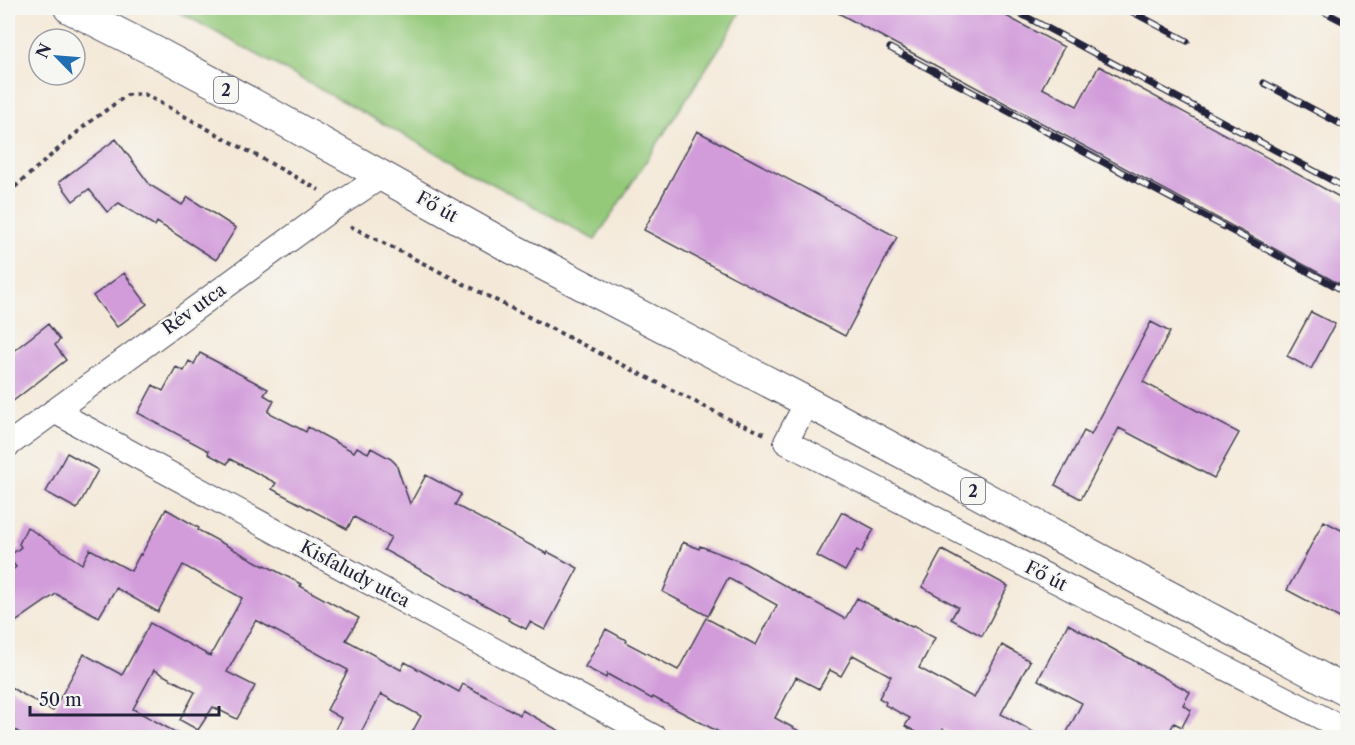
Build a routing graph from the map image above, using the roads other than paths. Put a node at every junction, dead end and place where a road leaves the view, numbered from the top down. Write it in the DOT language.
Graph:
graph roads {
  1 [pos="69,8"];
  2 [pos="381,176"];
  3 [pos="807,402"];
  4 [pos="54,411"];
  5 [pos="8,444"];
  6 [pos="1347,692"];
  7 [pos="1347,731"];
  8 [pos="656,738"];
  1 -- 2 [label="main road, Fő út / 2"];
  2 -- 3 [label="main road, Fő út / 2"];
  2 -- 4 [label="street, Rév utca"];
  3 -- 6 [label="main road, Fő út / 2"];
  3 -- 7 [label="street, Fő út"];
  4 -- 5 [label="street, Rév utca"];
  4 -- 8 [label="street, Kisfaludy utca"];
}
